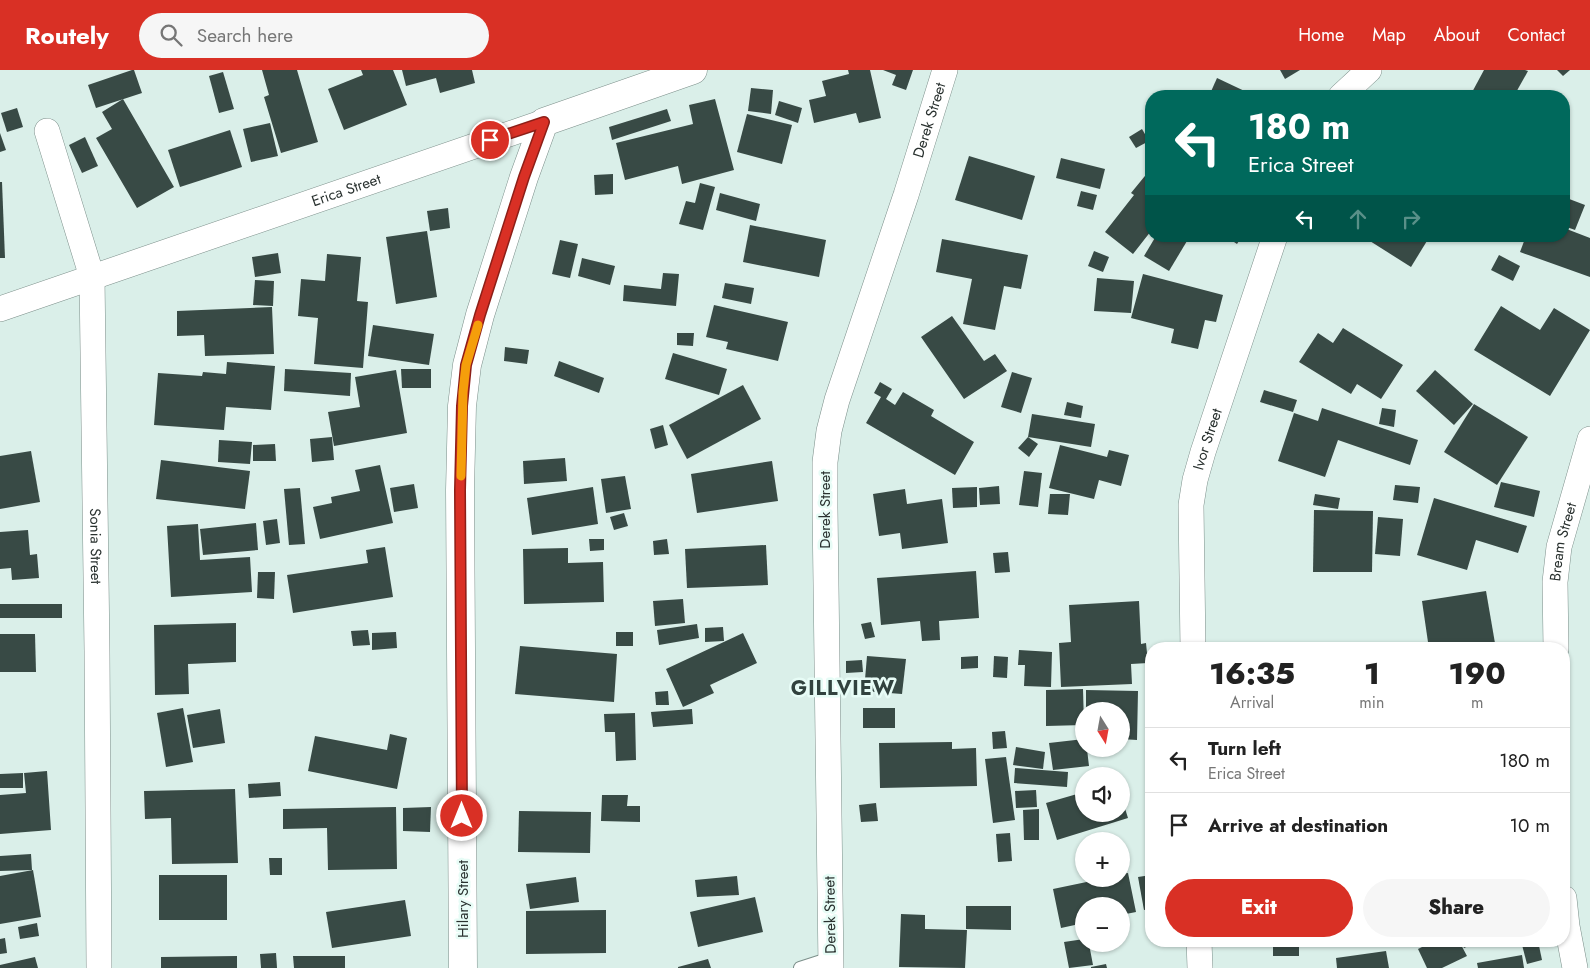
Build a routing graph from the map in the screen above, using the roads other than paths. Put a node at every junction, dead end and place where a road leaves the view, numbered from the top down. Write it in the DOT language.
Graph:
graph roads {
  1 [pos="693,70"];
  2 [pos="945,70"];
  3 [pos="1370,70"];
  4 [pos="1348,90"];
  5 [pos="544,122"];
  6 [pos="47,131"];
  7 [pos="1273,242"];
  8 [pos="92,277"];
  9 [pos="0,309"];
  10 [pos="1590,440"];
  11 [pos="1193,642"];
  12 [pos="1556,642"];
  13 [pos="1570,942"];
  14 [pos="1199,947"];
  15 [pos="831,963"];
  16 [pos="99,968"];
  17 [pos="463,968"];
  18 [pos="800,968"];
  19 [pos="1200,968"];
  20 [pos="1575,968"];
  1 -- 5 [label="street, Erica Street"];
  2 -- 15 [label="street, Derek Street"];
  3 -- 4 [label="street"];
  5 -- 8 [label="street, Erica Street"];
  5 -- 17 [label="street, Hilary Street"];
  6 -- 8 [label="street, Sonia Street"];
  7 -- 11 [label="street, Ivor Street"];
  8 -- 9 [label="street, Erica Street"];
  8 -- 16 [label="street, Sonia Street"];
  10 -- 12 [label="street, Bream Street"];
  13 -- 20 [label="street"];
  14 -- 19 [label="street"];
  15 -- 18 [label="lane"];
}
